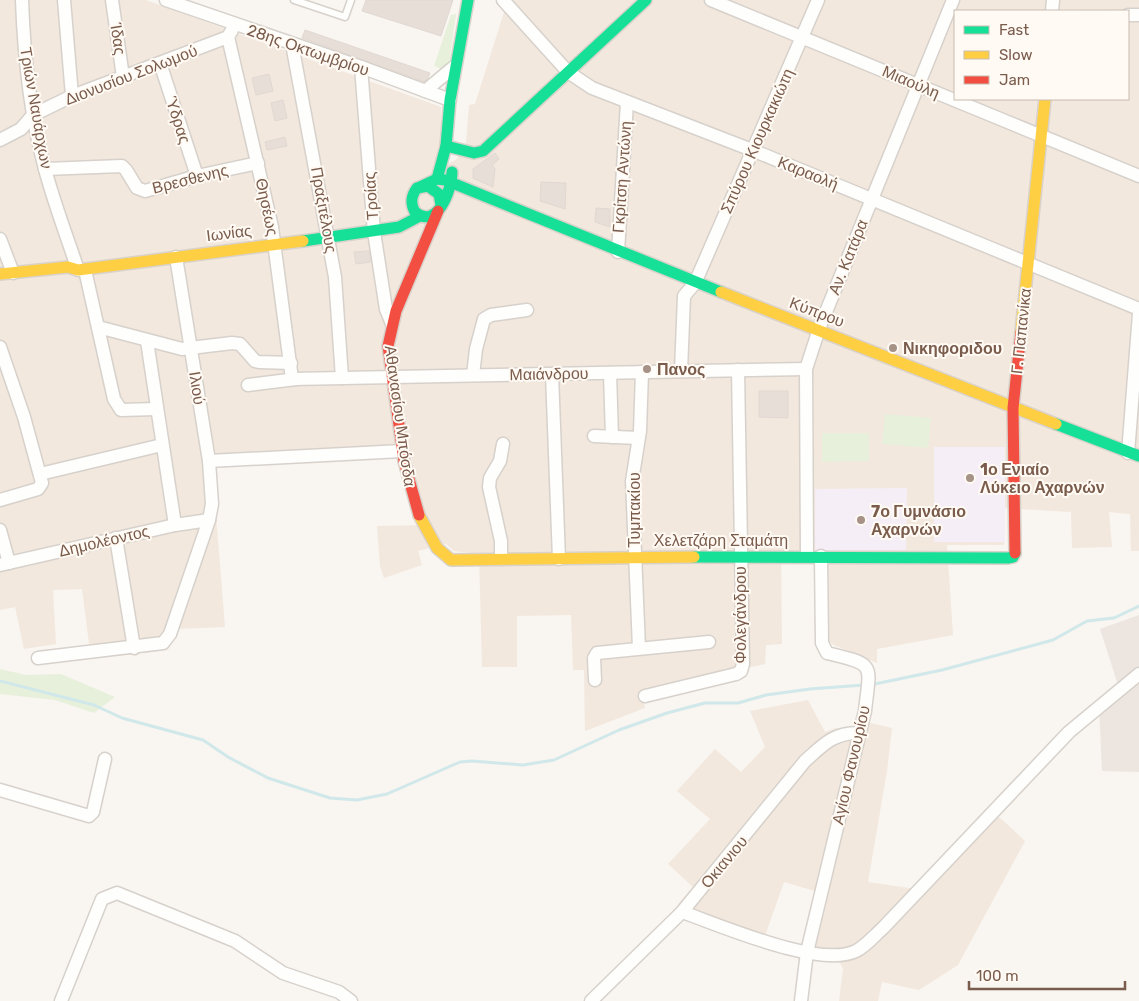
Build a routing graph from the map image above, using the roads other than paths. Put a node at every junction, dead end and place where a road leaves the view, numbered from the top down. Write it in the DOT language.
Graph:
graph roads {
  1 [pos="22,0"];
  2 [pos="64,0"];
  3 [pos="112,0"];
  4 [pos="166,0"];
  5 [pos="294,0"];
  6 [pos="351,0"];
  7 [pos="468,0"];
  8 [pos="503,0"];
  9 [pos="646,0"];
  10 [pos="710,0"];
  11 [pos="818,0"];
  12 [pos="953,0"];
  13 [pos="235,25"];
  14 [pos="228,37"];
  15 [pos="803,37"];
  16 [pos="292,44"];
  17 [pos="160,63"];
  18 [pos="455,66"];
  19 [pos="361,67"];
  20 [pos="568,72"];
  21 [pos="123,78"];
  22 [pos="918,84"];
  23 [pos="426,91"];
  24 [pos="72,96"];
  25 [pos="450,100"];
  26 [pos="954,100"];
  27 [pos="955,100"];
  28 [pos="1045,100"];
  29 [pos="627,102"];
  30 [pos="33,115"];
  31 [pos="1042,138"];
  32 [pos="0,140"];
  33 [pos="446,146"];
  34 [pos="752,150"];
  35 [pos="258,163"];
  36 [pos="45,169"];
  37 [pos="197,176"];
  38 [pos="1139,176"];
  39 [pos="437,179"];
  40 [pos="452,182"];
  41 [pos="416,191"];
  42 [pos="447,194"];
  43 [pos="483,197"];
  44 [pos="872,199"];
  45 [pos="440,208"];
  46 [pos="420,216"];
  47 [pos="379,231"];
  48 [pos="330,238"];
  49 [pos="0,239"];
  50 [pos="275,244"];
  51 [pos="420,250"];
  52 [pos="618,252"];
  53 [pos="176,256"];
  54 [pos="1029,264"];
  55 [pos="82,270"];
  56 [pos="6,273"];
  57 [pos="696,283"];
  58 [pos="0,285"];
  59 [pos="1139,309"];
  60 [pos="527,310"];
  61 [pos="1139,314"];
  62 [pos="392,324"];
  63 [pos="98,327"];
  64 [pos="819,329"];
  65 [pos="147,340"];
  66 [pos="0,347"];
  67 [pos="190,348"];
  68 [pos="291,362"];
  69 [pos="806,369"];
  70 [pos="738,370"];
  71 [pos="681,371"];
  72 [pos="610,372"];
  73 [pos="642,372"];
  74 [pos="552,374"];
  75 [pos="473,375"];
  76 [pos="392,377"];
  77 [pos="342,378"];
  78 [pos="294,379"];
  79 [pos="248,385"];
  80 [pos="1013,408"];
  81 [pos="156,409"];
  82 [pos="594,436"];
  83 [pos="612,437"];
  84 [pos="638,438"];
  85 [pos="503,444"];
  86 [pos="162,445"];
  87 [pos="402,451"];
  88 [pos="1133,455"];
  89 [pos="209,461"];
  90 [pos="40,474"];
  91 [pos="0,500"];
  92 [pos="209,520"];
  93 [pos="175,525"];
  94 [pos="0,530"];
  95 [pos="116,538"];
  96 [pos="438,551"];
  97 [pos="634,556"];
  98 [pos="740,556"];
  99 [pos="807,556"];
  100 [pos="821,556"];
  101 [pos="1008,558"];
  102 [pos="501,559"];
  103 [pos="559,559"];
  104 [pos="5,564"];
  105 [pos="709,642"];
  106 [pos="134,648"];
  107 [pos="639,648"];
  108 [pos="38,658"];
  109 [pos="1139,674"];
  110 [pos="595,680"];
  111 [pos="644,696"];
  112 [pos="858,733"];
  113 [pos="105,760"];
  114 [pos="0,790"];
  115 [pos="682,912"];
  116 [pos="807,952"];
  117 [pos="61,1001"];
  118 [pos="351,1001"];
  119 [pos="591,1001"];
  120 [pos="801,1001"];
  1 -- 30 [label="street, Τριών Ναυάρχων"];
  2 -- 24 [label="street"];
  3 -- 21 [label="street, Ίδας"];
  4 -- 13 [label="street, 28ης Οκτωμβρίου"];
  5 -- 6 [label="lane"];
  7 -- 18 [label="street"];
  8 -- 20 [label="street, Καραολή"];
  9 -- 20 [label="street"];
  10 -- 15 [label="street, Μιαούλη"];
  11 -- 15 [label="street, Σπύρου Κιουρκακιώτη"];
  12 -- 22 [label="street, Αν. Κατάρα"];
  13 -- 14 [label="street"];
  13 -- 16 [label="street, 28ης Οκτωμβρίου"];
  14 -- 17 [label="street, Διονυσίου Σολωμού"];
  14 -- 35 [label="street, Θησέως"];
  15 -- 22 [label="street, Μιαούλη"];
  15 -- 34 [label="street, Σπύρου Κιουρκακιώτη"];
  16 -- 19 [label="street, 28ης Οκτωμβρίου"];
  16 -- 48 [label="street, Πραξιτέλους"];
  17 -- 21 [label="street, Διονυσίου Σολωμού"];
  17 -- 37 [label="street, Ύδρας"];
  18 -- 23 [label="street"];
  18 -- 25 [label="street"];
  19 -- 23 [label="street, 28ης Οκτωμβρίου"];
  19 -- 47 [label="street, Τροίας"];
  20 -- 29 [label="street, Καραολή"];
  20 -- 33 [label="street"];
  21 -- 24 [label="street, Διονυσίου Σολωμού"];
  22 -- 26 [label="street, Μιαούλη"];
  22 -- 44 [label="street, Αν. Κατάρα"];
  23 -- 25 [label="street, 28ης Οκτωμβρίου"];
  24 -- 30 [label="street, Διονυσίου Σολωμού"];
  25 -- 33 [label="street"];
  27 -- 31 [label="street, Μιαούλη"];
  28 -- 31 [label="street, Γ. Παπανίκα"];
  29 -- 34 [label="street, Καραολή"];
  29 -- 52 [label="street, Γκρίτση Αντώνη"];
  30 -- 32 [label="street, Διονυσίου Σολωμού"];
  30 -- 36 [label="street, Τριών Ναυάρχων"];
  31 -- 38 [label="street, Μιαούλη"];
  31 -- 54 [label="street, Γ. Παπανίκα"];
  33 -- 39 [label="street"];
  33 -- 40 [label="street"];
  34 -- 44 [label="street, Καραολή"];
  34 -- 57 [label="street, Σπύρου Κιουρκακιώτη"];
  35 -- 37 [label="street, Βρεσθενης"];
  35 -- 50 [label="street, Θησέως"];
  36 -- 37 [label="street, Βρεσθενης"];
  36 -- 55 [label="street, Τριών Ναυάρχων"];
  39 -- 40 [label="street, Κύπρου"];
  39 -- 41 [label="street"];
  40 -- 42 [label="street"];
  40 -- 43 [label="street, Κύπρου"];
  41 -- 45 [label="street"];
  41 -- 46 [label="street"];
  41 -- 47 [label="street"];
  42 -- 43 [label="street, Κύπρου"];
  42 -- 45 [label="street"];
  43 -- 52 [label="street, Κύπρου"];
  44 -- 54 [label="street, Καραολή"];
  44 -- 64 [label="street, Αν. Κατάρα"];
  45 -- 46 [label="street"];
  45 -- 51 [label="street, Αθανασίου Μπόσδα"];
  46 -- 47 [label="street, Ιωνίας"];
  46 -- 51 [label="street, Αθανασίου Μπόσδα"];
  47 -- 48 [label="street, Ιωνίας"];
  47 -- 62 [label="street, Τροίας"];
  48 -- 50 [label="street, Ιωνίας"];
  48 -- 77 [label="street, Πραξιτέλους"];
  49 -- 56 [label="street"];
  50 -- 53 [label="street, Ιωνίας"];
  50 -- 68 [label="street, Θησέως"];
  51 -- 62 [label="street, Αθανασίου Μπόσδα"];
  52 -- 57 [label="street, Κύπρου"];
  53 -- 55 [label="street, Ιωνίας"];
  53 -- 67 [label="street, Ιλιού"];
  54 -- 59 [label="street, Καραολή"];
  54 -- 80 [label="street, Γ. Παπανίκα"];
  55 -- 56 [label="street, Ιωνίας"];
  55 -- 58 [label="street, Ιωνίας"];
  55 -- 63 [label="street, Τριών Ναυάρχων"];
  57 -- 64 [label="street, Κύπρου"];
  57 -- 71 [label="street, Σπύρου Κιουρκακιώτη"];
  60 -- 75 [label="street"];
  61 -- 88 [label="street"];
  62 -- 76 [label="street, Αθανασίου Μπόσδα"];
  63 -- 65 [label="street"];
  63 -- 81 [label="street, Τριών Ναυάρχων"];
  64 -- 69 [label="street, Αν. Κατάρα"];
  64 -- 80 [label="street, Κύπρου"];
  65 -- 67 [label="street"];
  65 -- 81 [label="street"];
  66 -- 90 [label="street"];
  67 -- 68 [label="street"];
  67 -- 89 [label="street, Ιλιού"];
  68 -- 78 [label="street, Θησέως"];
  69 -- 70 [label="street, Μαιάνδρου"];
  69 -- 99 [label="street, Αν. Κατάρα"];
  70 -- 71 [label="street, Μαιάνδρου"];
  70 -- 98 [label="street, Φολεγάνδρου"];
  71 -- 73 [label="street, Μαιάνδρου"];
  72 -- 73 [label="street, Μαιάνδρου"];
  72 -- 74 [label="street, Μαιάνδρου"];
  72 -- 83 [label="street"];
  73 -- 84 [label="street, Τυμπακίου"];
  74 -- 75 [label="street, Μαιάνδρου"];
  74 -- 103 [label="street"];
  75 -- 76 [label="street, Μαιάνδρου"];
  76 -- 77 [label="street, Μαιάνδρου"];
  76 -- 87 [label="street, Αθανασίου Μπόσδα"];
  77 -- 78 [label="street, Μαιάνδρου"];
  78 -- 79 [label="street, Μαιάνδρου"];
  80 -- 88 [label="street, Κύπρου"];
  80 -- 101 [label="street, Γ. Παπανίκα"];
  81 -- 86 [label="street"];
  82 -- 83 [label="street"];
  83 -- 84 [label="street"];
  84 -- 97 [label="street, Τυμπακίου"];
  85 -- 102 [label="street"];
  86 -- 90 [label="street"];
  86 -- 93 [label="street"];
  87 -- 89 [label="street"];
  87 -- 96 [label="street, Αθανασίου Μπόσδα"];
  89 -- 92 [label="street, Ιλιού"];
  90 -- 91 [label="street"];
  92 -- 93 [label="street, Δημολέοντος"];
  92 -- 106 [label="street, Ιλιού"];
  93 -- 95 [label="street, Δημολέοντος"];
  94 -- 104 [label="street"];
  95 -- 104 [label="street, Δημολέοντος"];
  95 -- 106 [label="street"];
  96 -- 102 [label="street, Χελετζάρη Σταμάτη"];
  97 -- 98 [label="street, Χελετζάρη Σταμάτη"];
  97 -- 103 [label="street, Χελετζάρη Σταμάτη"];
  97 -- 107 [label="street, Τυμπακίου"];
  98 -- 99 [label="street, Χελετζάρη Σταμάτη"];
  98 -- 111 [label="street, Φολεγάνδρου"];
  99 -- 100 [label="street, Χελετζάρη Σταμάτη"];
  100 -- 101 [label="street, Χελετζάρη Σταμάτη"];
  100 -- 112 [label="street, Αγίου Φανουρίου"];
  102 -- 103 [label="street, Χελετζάρη Σταμάτη"];
  105 -- 107 [label="street"];
  106 -- 108 [label="street"];
  107 -- 110 [label="street"];
  109 -- 116 [label="street"];
  112 -- 115 [label="street, Οκιανιου"];
  112 -- 116 [label="street, Αγίου Φανουρίου"];
  113 -- 114 [label="street"];
  115 -- 116 [label="street"];
  115 -- 119 [label="street, Οκιανιου"];
  116 -- 120 [label="street, Αγίου Φανουρίου"];
  117 -- 118 [label="street"];
}
